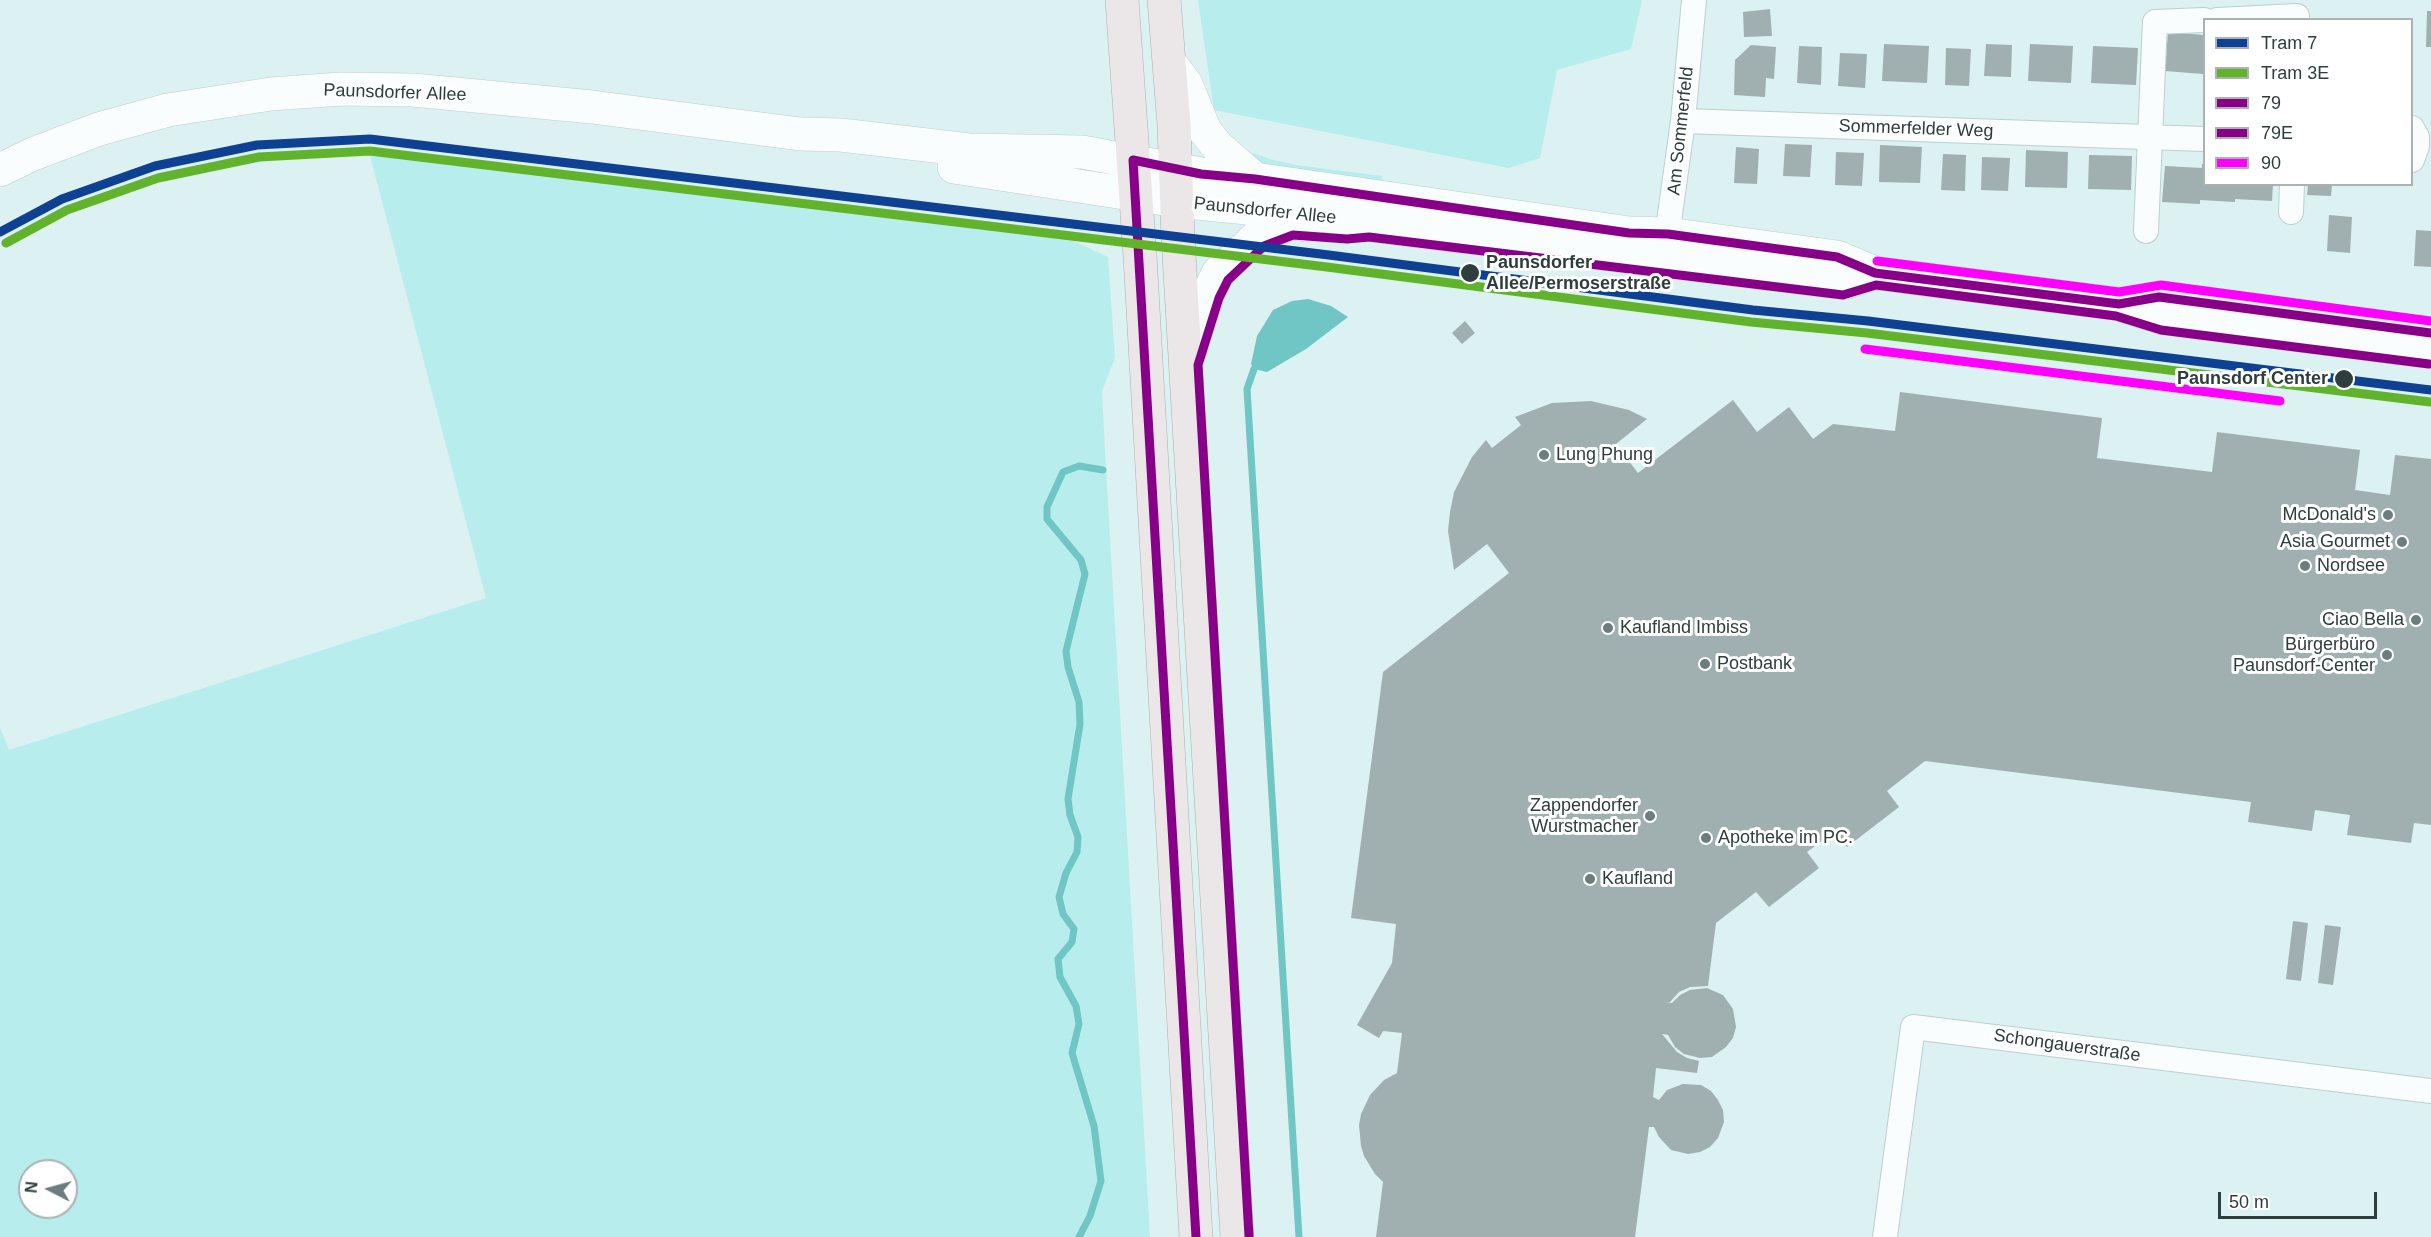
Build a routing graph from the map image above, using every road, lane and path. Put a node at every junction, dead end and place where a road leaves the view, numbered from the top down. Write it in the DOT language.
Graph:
graph roads {
  1 [pos="1122,0"];
  2 [pos="1164,0"];
  3 [pos="1694,0"];
  4 [pos="2257,18"];
  5 [pos="2297,18"];
  6 [pos="2203,20"];
  7 [pos="1170,63"];
  8 [pos="1683,121"];
  9 [pos="800,134"];
  10 [pos="2150,138"];
  11 [pos="2203,140"];
  12 [pos="1133,160"];
  13 [pos="0,170"];
  14 [pos="1255,179"];
  15 [pos="1177,185"];
  16 [pos="2292,186"];
  17 [pos="1136,194"];
  18 [pos="2291,212"];
  19 [pos="1369,225"];
  20 [pos="2146,231"];
  21 [pos="1666,247"];
  22 [pos="2119,304"];
  23 [pos="2431,333"];
  24 [pos="2431,352"];
  25 [pos="1186,363"];
  26 [pos="2431,1091"];
  27 [pos="1196,1237"];
  28 [pos="1237,1237"];
  29 [pos="1885,1237"];
  1 -- 12 [label="main road"];
  2 -- 7 [label="main road"];
  3 -- 8 [label="street, Am Sommerfeld"];
  4 -- 5 [label="street"];
  6 -- 10 [label="street"];
  7 -- 14 [label="main road"];
  7 -- 15 [label="main road"];
  8 -- 10 [label="street, Sommerfelder Weg"];
  8 -- 21 [label="street, Am Sommerfeld"];
  9 -- 12 [label="main road, Paunsdorfer Allee"];
  9 -- 13 [label="main road, Paunsdorfer Allee"];
  9 -- 17 [label="main road, Paunsdorfer Allee"];
  10 -- 11 [label="street, Sommerfelder Weg"];
  10 -- 20 [label="street"];
  12 -- 15 [label="main road, Paunsdorfer Allee"];
  12 -- 17 [label="main road"];
  14 -- 15 [label="main road, Paunsdorfer Allee"];
  14 -- 21 [label="main road, Paunsdorfer Allee"];
  15 -- 17 [label="main road, Paunsdorfer Allee"];
  15 -- 19 [label="main road, Paunsdorfer Allee"];
  15 -- 25 [label="main road"];
  16 -- 18 [label="street"];
  17 -- 27 [label="main road"];
  19 -- 21 [label="main road, Paunsdorfer Allee"];
  19 -- 25 [label="main road"];
  21 -- 22 [label="main road, Paunsdorfer Allee"];
  22 -- 23 [label="main road, Paunsdorfer Allee"];
  22 -- 24 [label="main road, Paunsdorfer Allee"];
  25 -- 28 [label="main road"];
  26 -- 29 [label="street, Schongauerstraße"];
}
